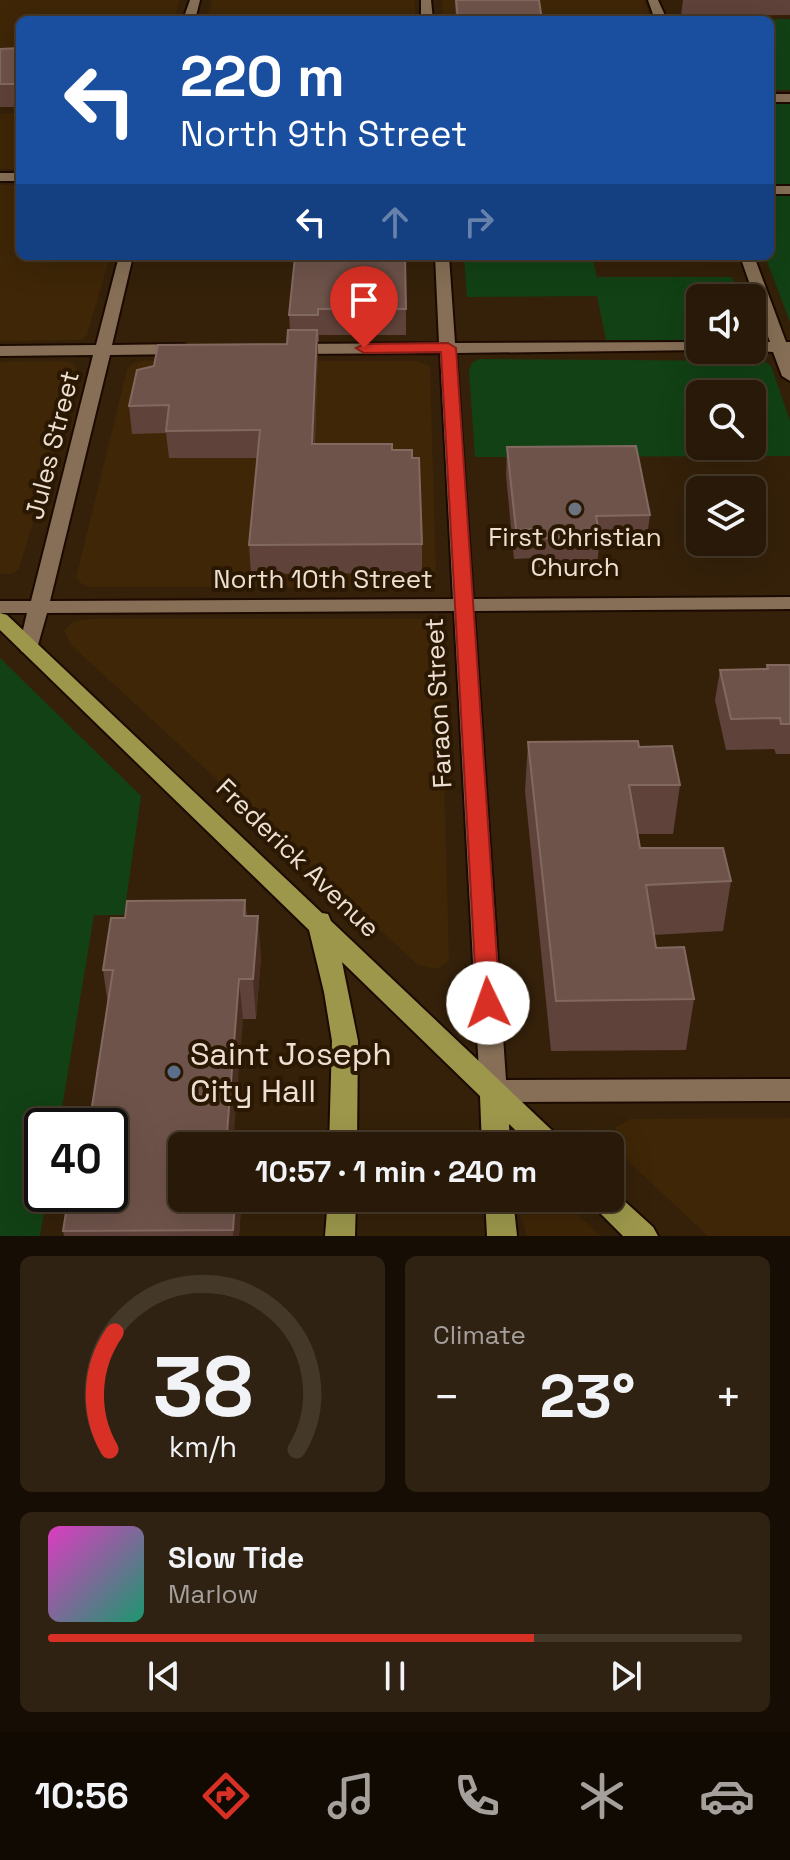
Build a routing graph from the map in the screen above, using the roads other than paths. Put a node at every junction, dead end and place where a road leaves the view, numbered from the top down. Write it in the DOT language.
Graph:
graph roads {
  1 [pos="125,260"];
  2 [pos="442,260"];
  3 [pos="749,260"];
  4 [pos="686,347"];
  5 [pos="785,347"];
  6 [pos="448,348"];
  7 [pos="208,349"];
  8 [pos="269,349"];
  9 [pos="103,350"];
  10 [pos="0,351"];
  11 [pos="790,376"];
  12 [pos="790,603"];
  13 [pos="465,605"];
  14 [pos="0,607"];
  15 [pos="39,607"];
  16 [pos="0,619"];
  17 [pos="29,647"];
  18 [pos="319,921"];
  19 [pos="790,1090"];
  20 [pos="493,1091"];
  21 [pos="343,1132"];
  22 [pos="495,1132"];
  23 [pos="535,1132"];
  24 [pos="341,1212"];
  25 [pos="500,1212"];
  26 [pos="618,1212"];
  27 [pos="340,1236"];
  28 [pos="502,1236"];
  29 [pos="643,1236"];
  1 -- 9 [label="street, Jules Street"];
  2 -- 6 [label="street, Faraon Street"];
  3 -- 5 [label="street"];
  4 -- 6 [label="street"];
  5 -- 11 [label="street"];
  6 -- 8 [label="street"];
  6 -- 13 [label="street, Faraon Street"];
  7 -- 9 [label="street"];
  9 -- 10 [label="street"];
  9 -- 15 [label="street, Jules Street"];
  12 -- 13 [label="street, North 10th Street"];
  13 -- 15 [label="street, North 10th Street"];
  13 -- 20 [label="street, Faraon Street"];
  14 -- 15 [label="street, North 10th Street"];
  15 -- 17 [label="street, Jules Street"];
  16 -- 17 [label="main road, Frederick Avenue"];
  17 -- 18 [label="main road, Frederick Avenue"];
  18 -- 20 [label="main road, Frederick Avenue"];
  18 -- 21 [label="main road"];
  19 -- 20 [label="street"];
  20 -- 22 [label="main road, Faraon Street"];
  20 -- 23 [label="main road, Frederick Avenue"];
  24 -- 27 [label="main road"];
  25 -- 28 [label="main road"];
  26 -- 29 [label="main road"];
}
